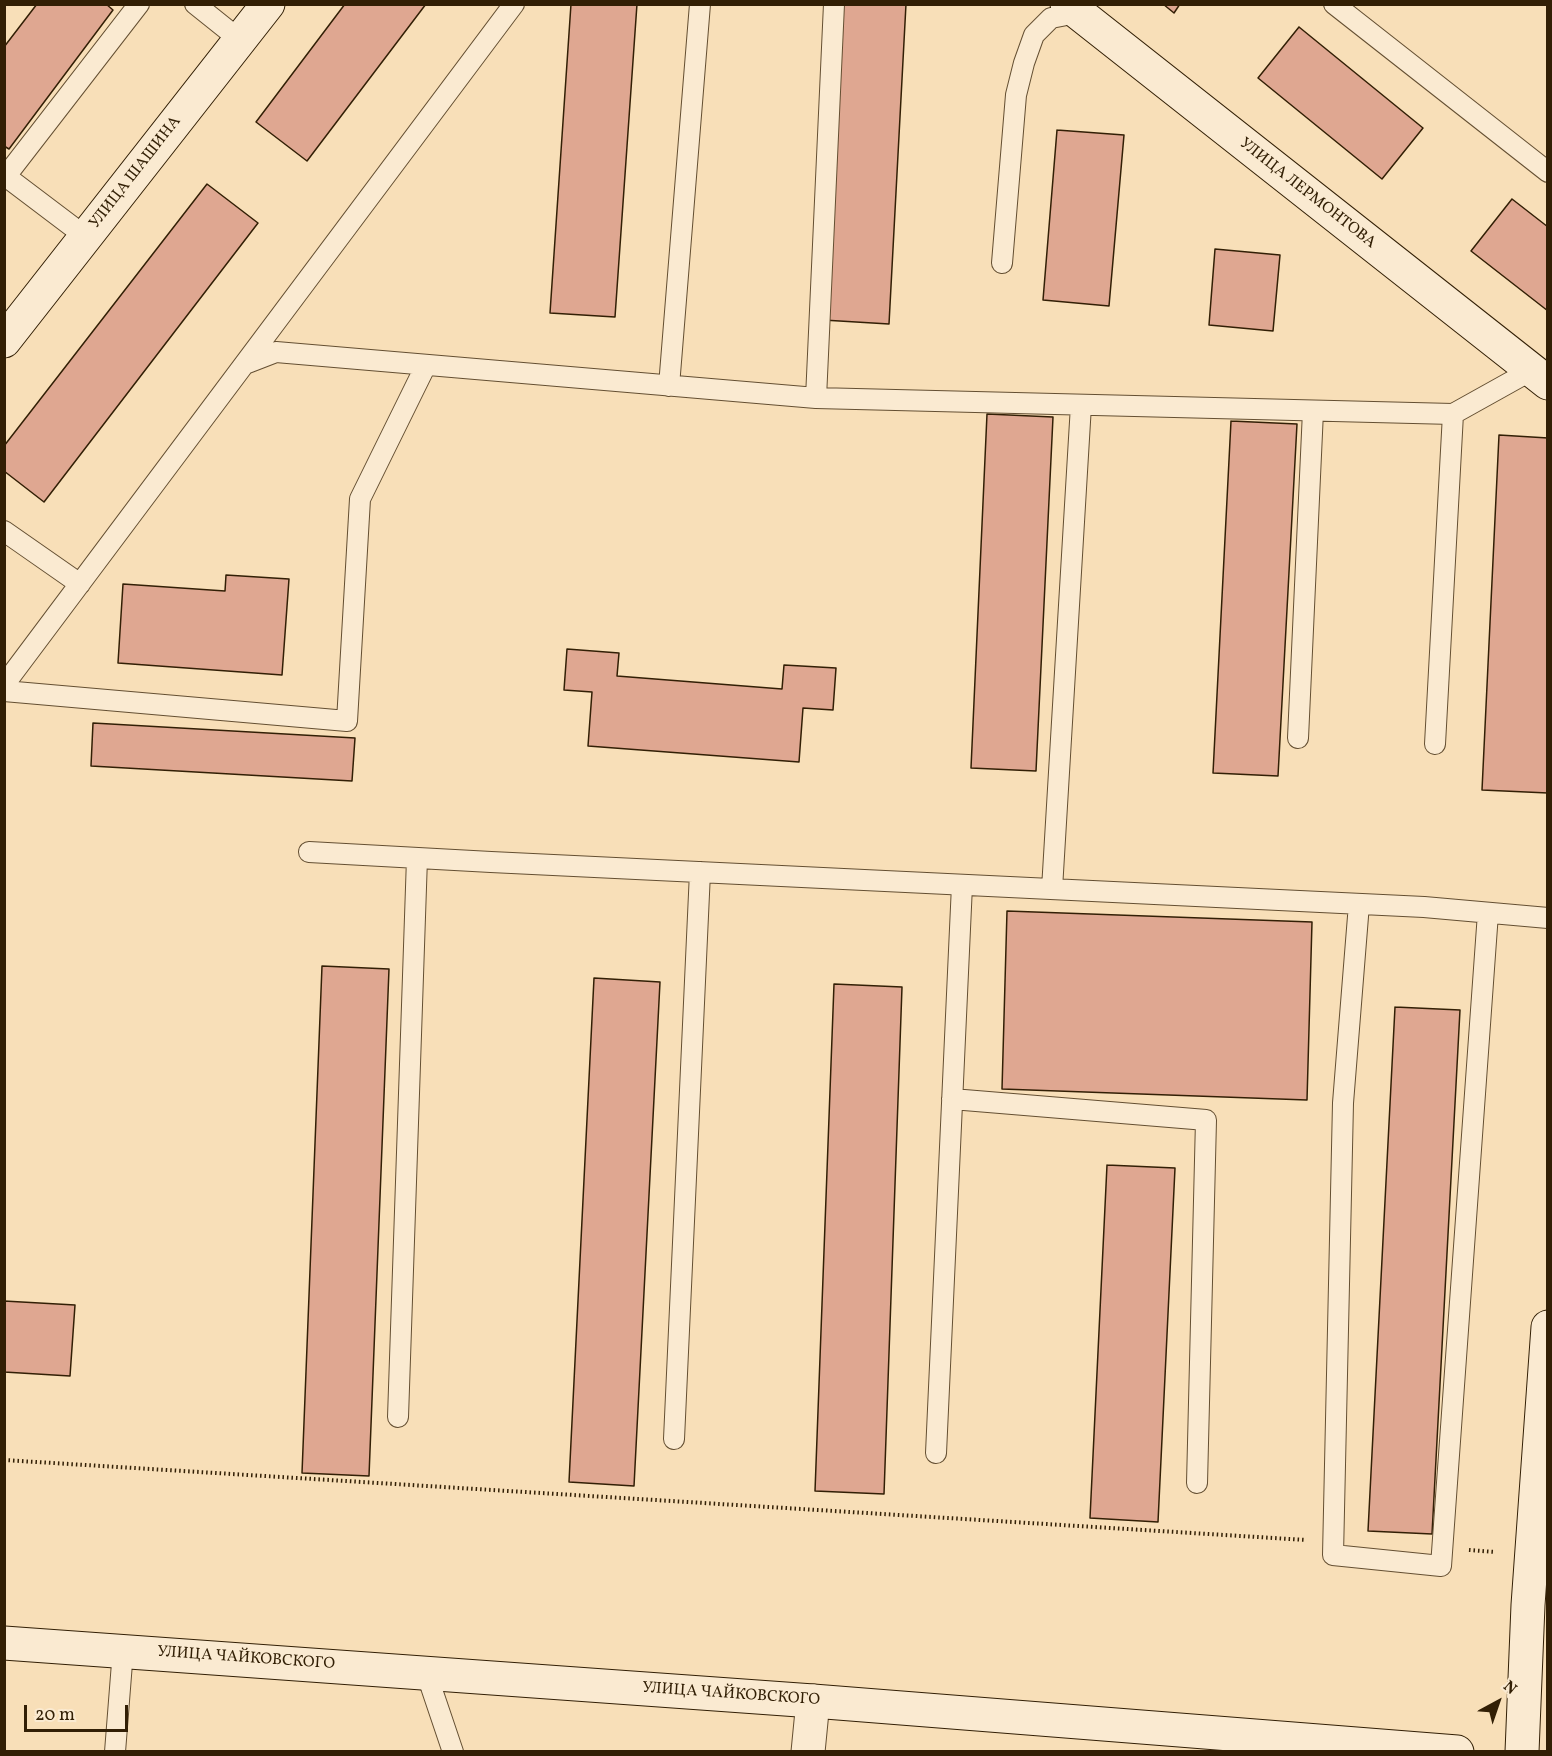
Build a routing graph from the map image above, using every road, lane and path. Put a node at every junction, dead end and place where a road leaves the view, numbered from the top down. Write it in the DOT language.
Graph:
graph roads {
  1 [pos="139,4"];
  2 [pos="195,4"];
  3 [pos="268,4"];
  4 [pos="514,4"];
  5 [pos="700,4"];
  6 [pos="834,4"];
  7 [pos="1334,4"];
  8 [pos="1072,9"];
  9 [pos="240,40"];
  10 [pos="1548,171"];
  11 [pos="5,176"];
  12 [pos="86,237"];
  13 [pos="1002,263"];
  14 [pos="4,341"];
  15 [pos="245,364"];
  16 [pos="426,365"];
  17 [pos="1540,377"];
  18 [pos="669,386"];
  19 [pos="816,398"];
  20 [pos="1081,405"];
  21 [pos="1313,411"];
  22 [pos="1453,414"];
  23 [pos="4,531"];
  24 [pos="80,584"];
  25 [pos="4,685"];
  26 [pos="4,691"];
  27 [pos="1298,738"];
  28 [pos="1435,744"];
  29 [pos="309,852"];
  30 [pos="417,858"];
  31 [pos="700,872"];
  32 [pos="962,885"];
  33 [pos="1052,889"];
  34 [pos="1359,904"];
  35 [pos="1488,913"];
  36 [pos="1548,918"];
  37 [pos="952,1099"];
  38 [pos="1548,1327"];
  39 [pos="398,1417"];
  40 [pos="674,1439"];
  41 [pos="936,1453"];
  42 [pos="4,1460"];
  43 [pos="1197,1482"];
  44 [pos="1333,1542"];
  45 [pos="1442,1548"];
  46 [pos="1495,1552"];
  47 [pos="1538,1605"];
  48 [pos="4,1642"];
  49 [pos="123,1650"];
  50 [pos="426,1672"];
  51 [pos="813,1701"];
  52 [pos="115,1752"];
  53 [pos="453,1752"];
  54 [pos="808,1752"];
  55 [pos="1457,1752"];
  56 [pos="1522,1752"];
  1 -- 11 [label="lane"];
  2 -- 9 [label="lane"];
  3 -- 9 [label="main road, УЛИЦА ШАШИНА"];
  4 -- 15 [label="lane"];
  5 -- 18 [label="lane"];
  6 -- 19 [label="lane"];
  7 -- 10 [label="lane"];
  8 -- 13 [label="lane"];
  8 -- 17 [label="main road, УЛИЦА ЛЕРМОНТОВА"];
  9 -- 12 [label="main road, УЛИЦА ШАШИНА"];
  11 -- 12 [label="lane"];
  12 -- 14 [label="main road, УЛИЦА ШАШИНА"];
  15 -- 16 [label="lane"];
  15 -- 24 [label="lane"];
  16 -- 18 [label="lane"];
  16 -- 26 [label="lane"];
  17 -- 22 [label="lane"];
  18 -- 19 [label="lane"];
  19 -- 20 [label="lane"];
  20 -- 21 [label="lane"];
  20 -- 33 [label="lane"];
  21 -- 22 [label="lane"];
  21 -- 27 [label="lane"];
  22 -- 28 [label="lane"];
  23 -- 24 [label="lane"];
  24 -- 25 [label="lane"];
  29 -- 30 [label="lane"];
  30 -- 31 [label="lane"];
  30 -- 39 [label="lane"];
  31 -- 32 [label="lane"];
  31 -- 40 [label="lane"];
  32 -- 33 [label="lane"];
  32 -- 37 [label="lane"];
  33 -- 34 [label="lane"];
  34 -- 35 [label="lane"];
  34 -- 44 [label="lane"];
  35 -- 36 [label="lane"];
  35 -- 45 [label="lane"];
  37 -- 41 [label="lane"];
  37 -- 43 [label="lane"];
  38 -- 47 [label="main road"];
  42 -- 44 [label="path"];
  44 -- 45 [label="lane"];
  45 -- 46 [label="path"];
  47 -- 56 [label="main road"];
  48 -- 49 [label="main road, УЛИЦА ЧАЙКОВСКОГО"];
  49 -- 50 [label="main road, УЛИЦА ЧАЙКОВСКОГО"];
  49 -- 52 [label="lane"];
  50 -- 51 [label="main road, УЛИЦА ЧАЙКОВСКОГО"];
  50 -- 53 [label="lane"];
  51 -- 54 [label="main road"];
  51 -- 55 [label="main road, УЛИЦА ЧАЙКОВСКОГО"];
}
